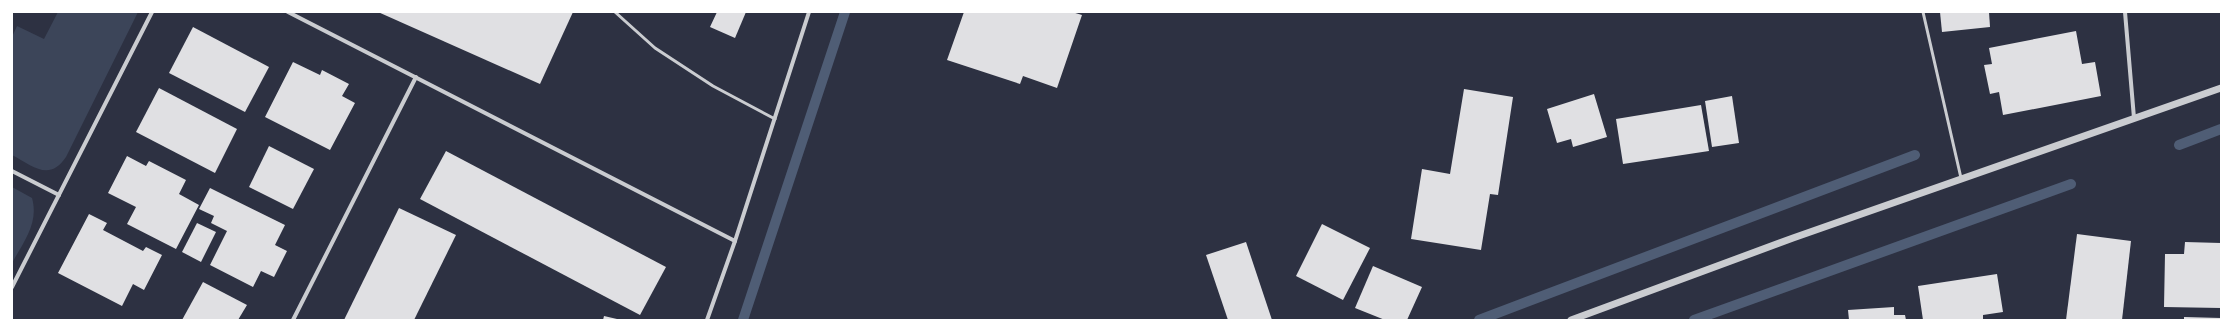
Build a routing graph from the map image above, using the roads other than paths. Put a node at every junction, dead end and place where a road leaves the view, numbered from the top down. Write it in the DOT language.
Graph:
graph roads {
  1 [pos="152,12"];
  2 [pos="288,12"];
  3 [pos="616,12"];
  4 [pos="809,12"];
  5 [pos="1923,12"];
  6 [pos="2125,12"];
  7 [pos="416,77"];
  8 [pos="2221,88"];
  9 [pos="2134,118"];
  10 [pos="775,119"];
  11 [pos="12,171"];
  12 [pos="1961,180"];
  13 [pos="59,195"];
  14 [pos="736,241"];
  15 [pos="12,288"];
  16 [pos="293,320"];
  17 [pos="707,320"];
  18 [pos="1571,320"];
  1 -- 13 [label="street"];
  2 -- 7 [label="street"];
  3 -- 10 [label="lane"];
  4 -- 10 [label="street"];
  5 -- 12 [label="lane"];
  6 -- 9 [label="street"];
  7 -- 14 [label="street"];
  7 -- 16 [label="street"];
  8 -- 9 [label="street"];
  9 -- 12 [label="street"];
  10 -- 14 [label="street"];
  11 -- 13 [label="street"];
  12 -- 18 [label="street"];
  13 -- 15 [label="street"];
  14 -- 17 [label="street"];
}
